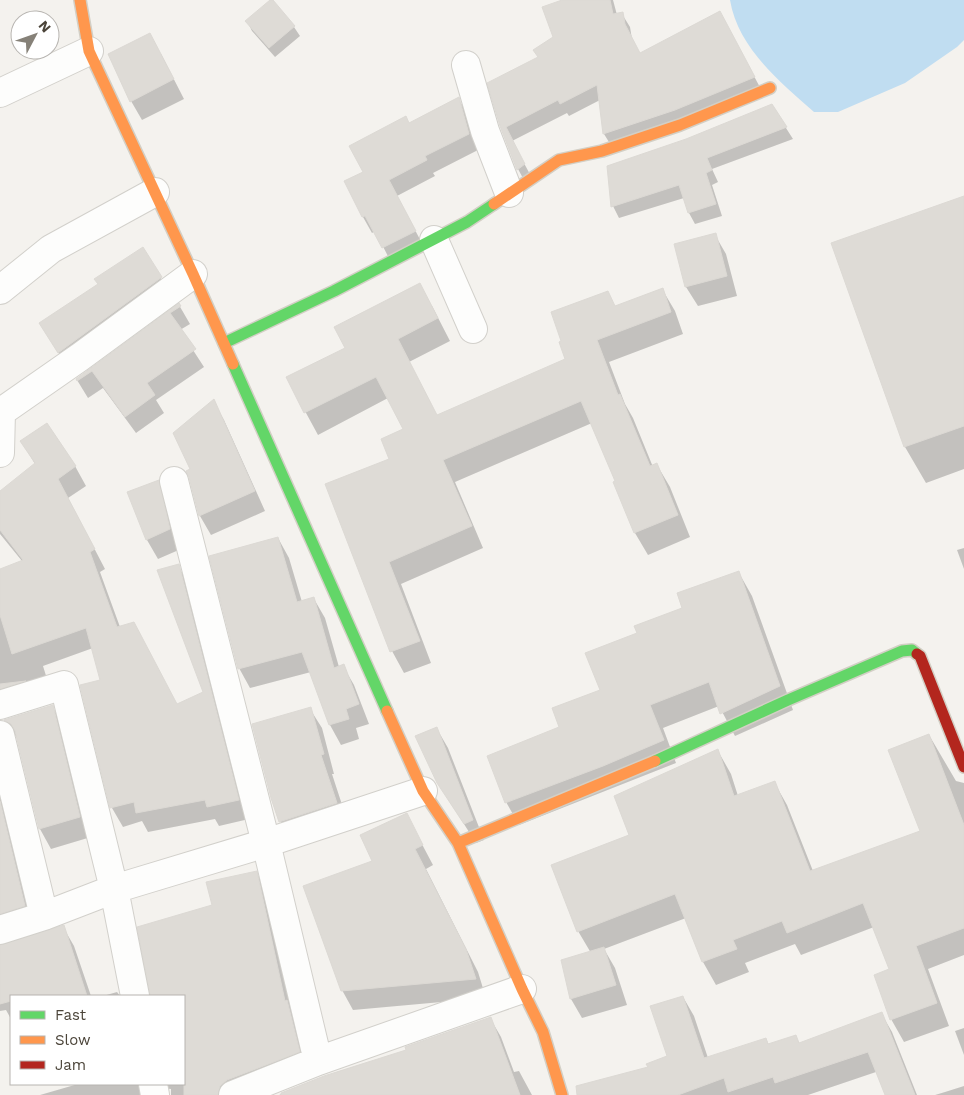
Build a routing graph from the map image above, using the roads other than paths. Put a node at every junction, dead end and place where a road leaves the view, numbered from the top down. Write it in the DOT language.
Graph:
graph roads {
  1 [pos="80,0"];
  2 [pos="89,51"];
  3 [pos="466,64"];
  4 [pos="770,88"];
  5 [pos="0,93"];
  6 [pos="155,192"];
  7 [pos="510,193"];
  8 [pos="434,240"];
  9 [pos="194,274"];
  10 [pos="0,290"];
  11 [pos="473,328"];
  12 [pos="224,344"];
  13 [pos="0,453"];
  14 [pos="174,480"];
  15 [pos="0,705"];
  16 [pos="0,735"];
  17 [pos="964,767"];
  18 [pos="423,791"];
  19 [pos="266,843"];
  20 [pos="458,843"];
  21 [pos="114,889"];
  22 [pos="44,916"];
  23 [pos="0,930"];
  24 [pos="522,989"];
  25 [pos="135,995"];
  26 [pos="318,1061"];
  27 [pos="233,1095"];
  28 [pos="562,1095"];
  1 -- 2 [label="street"];
  2 -- 5 [label="street"];
  2 -- 6 [label="street"];
  3 -- 7 [label="street"];
  4 -- 7 [label="street"];
  6 -- 9 [label="street"];
  6 -- 10 [label="street"];
  7 -- 8 [label="street"];
  8 -- 11 [label="street"];
  8 -- 12 [label="street"];
  9 -- 12 [label="street"];
  9 -- 13 [label="street"];
  12 -- 18 [label="street"];
  14 -- 19 [label="street"];
  15 -- 21 [label="street"];
  16 -- 22 [label="street"];
  17 -- 20 [label="street"];
  18 -- 19 [label="street"];
  18 -- 20 [label="street"];
  19 -- 21 [label="street"];
  19 -- 26 [label="street"];
  20 -- 24 [label="street"];
  21 -- 22 [label="street"];
  21 -- 25 [label="street"];
  22 -- 23 [label="street"];
  24 -- 26 [label="street"];
  24 -- 28 [label="street"];
  26 -- 27 [label="street"];
}
